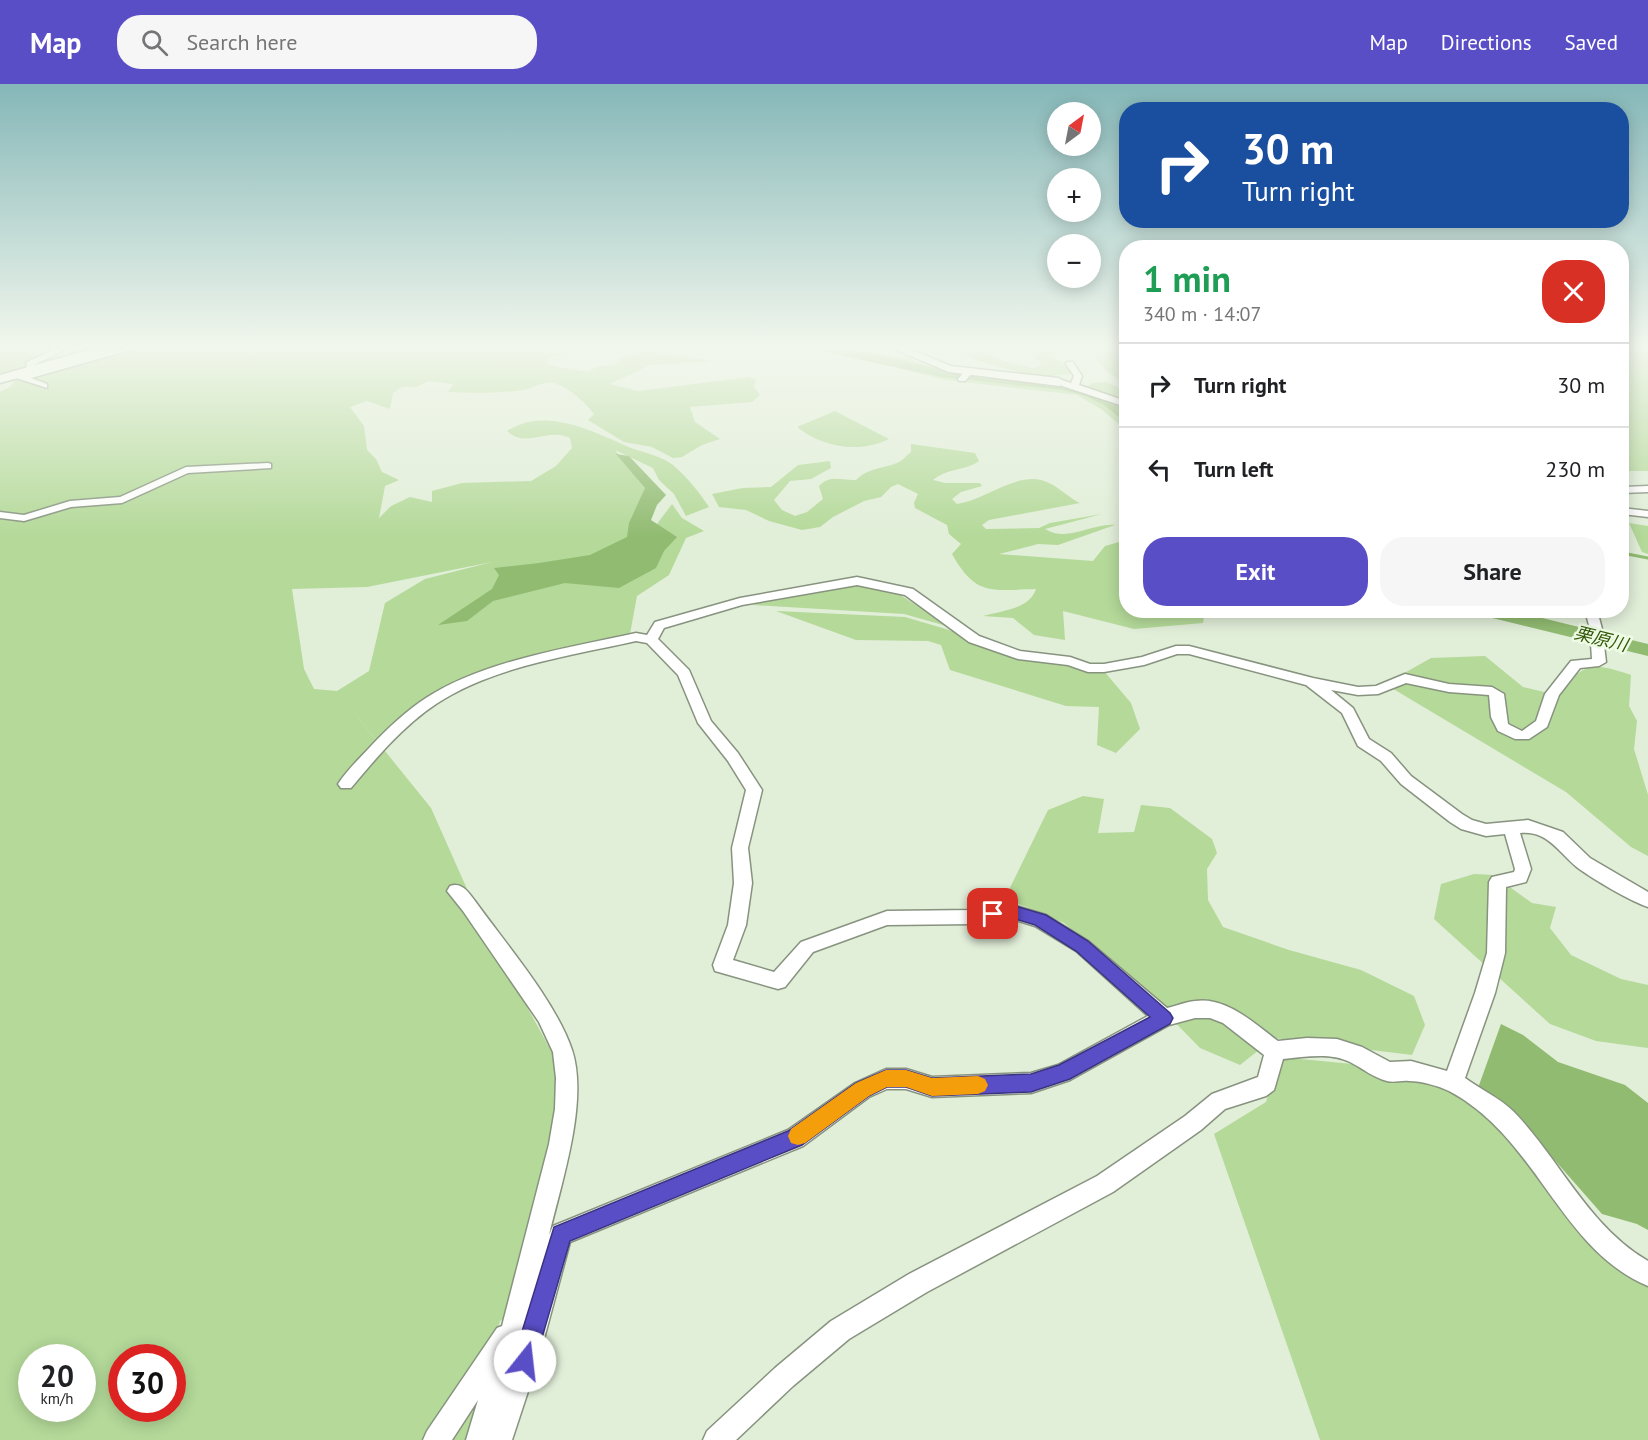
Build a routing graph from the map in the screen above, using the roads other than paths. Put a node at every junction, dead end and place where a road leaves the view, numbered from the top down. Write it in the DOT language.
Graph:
graph roads {
  1 [pos="268,466"];
  2 [pos="1648,489"];
  3 [pos="1629,490"];
  4 [pos="1629,512"];
  5 [pos="1648,514"];
  6 [pos="0,515"];
  7 [pos="1593,618"];
  8 [pos="651,640"];
  9 [pos="1311,682"];
  10 [pos="346,784"];
  11 [pos="1511,828"];
  12 [pos="456,891"];
  13 [pos="1648,900"];
  14 [pos="1164,1018"];
  15 [pos="1275,1051"];
  16 [pos="1454,1078"];
  17 [pos="1648,1274"];
  18 [pos="516,1322"];
  19 [pos="436,1440"];
  20 [pos="479,1440"];
  21 [pos="499,1440"];
  22 [pos="716,1440"];
  1 -- 6 [label="street"];
  2 -- 3 [label="street"];
  4 -- 5 [label="street"];
  7 -- 9 [label="street"];
  8 -- 9 [label="street"];
  8 -- 10 [label="street"];
  8 -- 14 [label="street"];
  9 -- 11 [label="street"];
  11 -- 13 [label="street"];
  11 -- 16 [label="street"];
  12 -- 18 [label="street"];
  14 -- 15 [label="street"];
  14 -- 21 [label="street"];
  15 -- 16 [label="street"];
  15 -- 22 [label="street"];
  16 -- 17 [label="street"];
  18 -- 19 [label="street"];
  18 -- 20 [label="street"];
}
